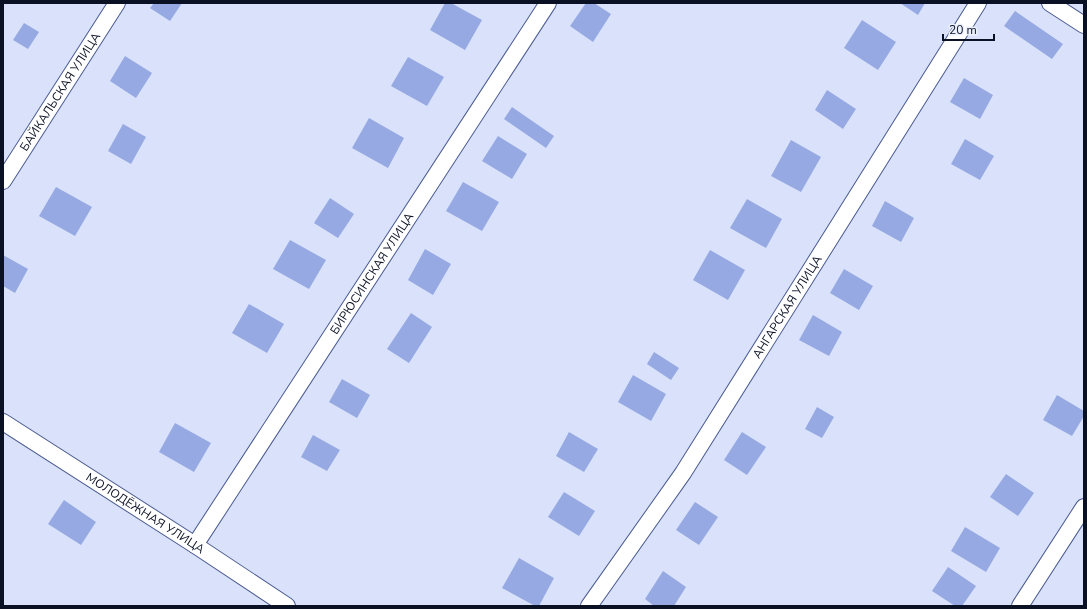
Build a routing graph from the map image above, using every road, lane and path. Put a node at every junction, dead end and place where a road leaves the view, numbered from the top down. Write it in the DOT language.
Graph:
graph roads {
  1 [pos="117,3"];
  2 [pos="548,3"];
  3 [pos="978,3"];
  4 [pos="1050,3"];
  5 [pos="1084,26"];
  6 [pos="3,181"];
  7 [pos="3,422"];
  8 [pos="1084,507"];
  9 [pos="195,544"];
  10 [pos="287,606"];
  11 [pos="590,606"];
  12 [pos="1020,606"];
  1 -- 6 [label="street, БАЙКАЛЬСКАЯ УЛИЦА"];
  2 -- 9 [label="street, БИРЮСИНСКАЯ УЛИЦА"];
  3 -- 11 [label="street, АНГАРСКАЯ УЛИЦА"];
  4 -- 5 [label="street"];
  7 -- 9 [label="street, МОЛОДЁЖНАЯ УЛИЦА"];
  8 -- 12 [label="street"];
  9 -- 10 [label="street, МОЛОДЁЖНАЯ УЛИЦА"];
}
